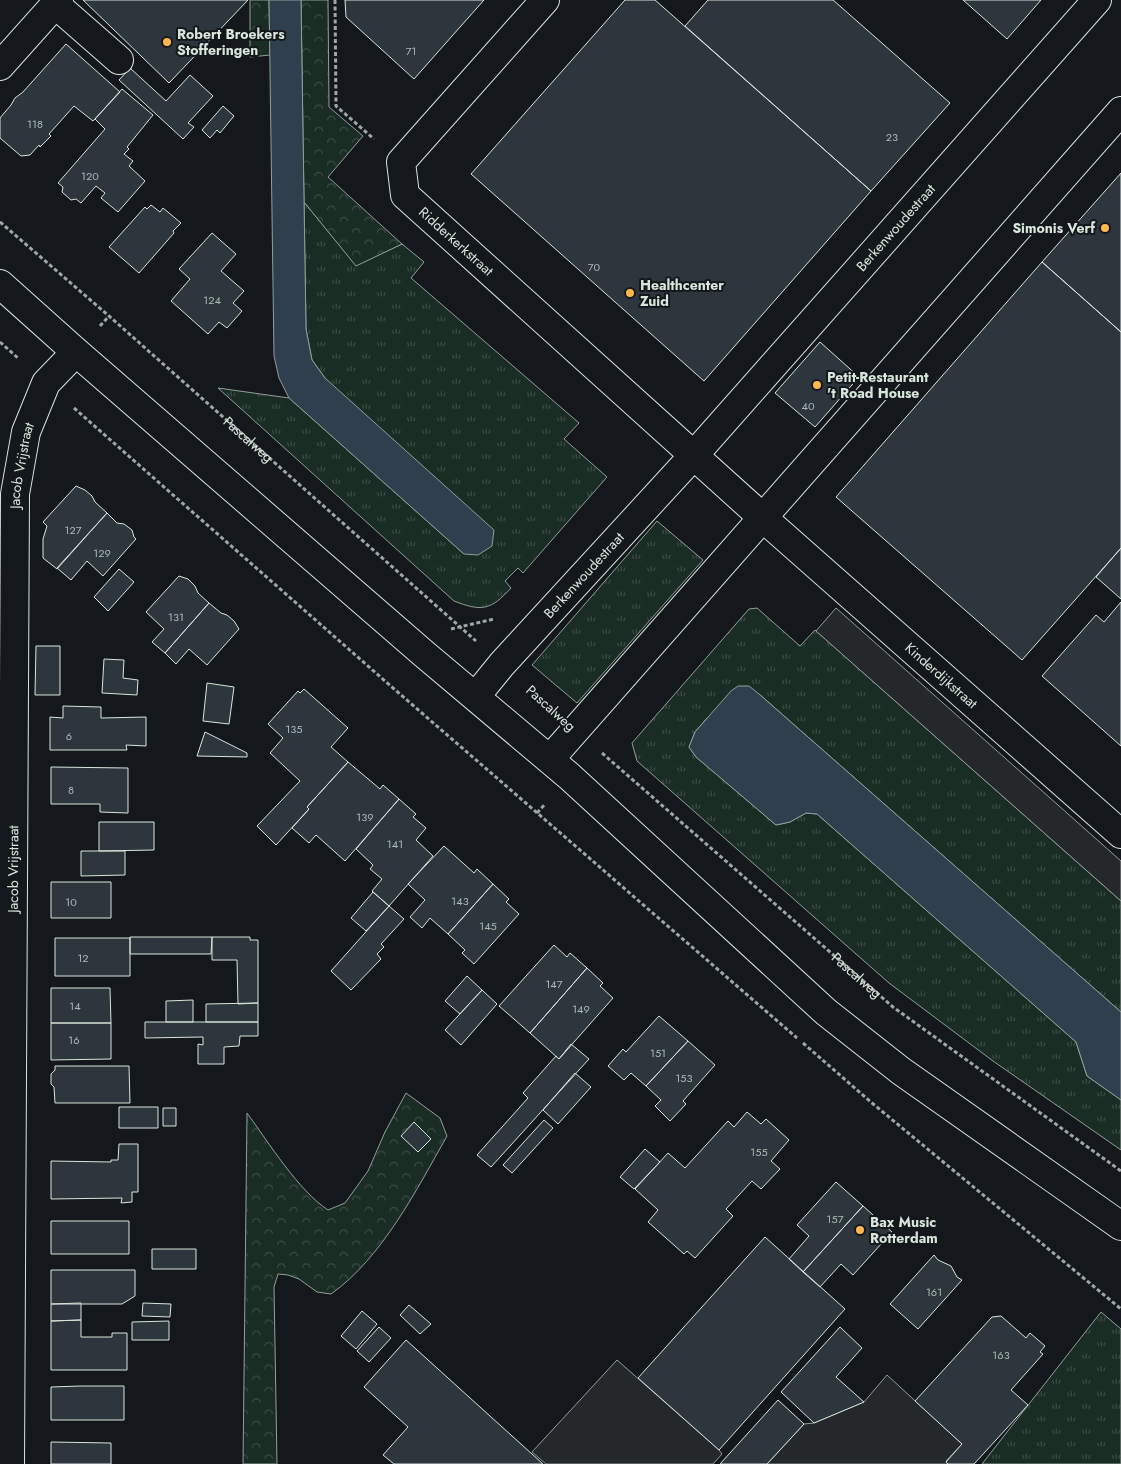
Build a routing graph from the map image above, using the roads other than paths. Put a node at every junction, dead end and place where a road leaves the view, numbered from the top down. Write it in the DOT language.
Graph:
graph roads {
  1 [pos="545,0"];
  2 [pos="1097,0"];
  3 [pos="57,2"];
  4 [pos="119,60"];
  5 [pos="0,66"];
  6 [pos="1121,111"];
  7 [pos="0,284"];
  8 [pos="76,352"];
  9 [pos="694,455"];
  10 [pos="762,517"];
  11 [pos="476,696"];
  12 [pos="550,759"];
  13 [pos="1121,834"];
  14 [pos="1121,1226"];
  15 [pos="10,1464"];
  1 -- 9 [label="street, Ridderkerkstraat"];
  2 -- 9 [label="street, Berkenwoudestraat"];
  3 -- 4 [label="street"];
  3 -- 5 [label="street"];
  6 -- 10 [label="street"];
  7 -- 8 [label="street"];
  8 -- 11 [label="street"];
  8 -- 15 [label="street, Jacob Vrijstraat"];
  9 -- 10 [label="street"];
  9 -- 11 [label="street, Berkenwoudestraat"];
  10 -- 12 [label="street"];
  10 -- 13 [label="street, Kinderdijkstraat"];
  11 -- 12 [label="street"];
  12 -- 14 [label="street"];
}
